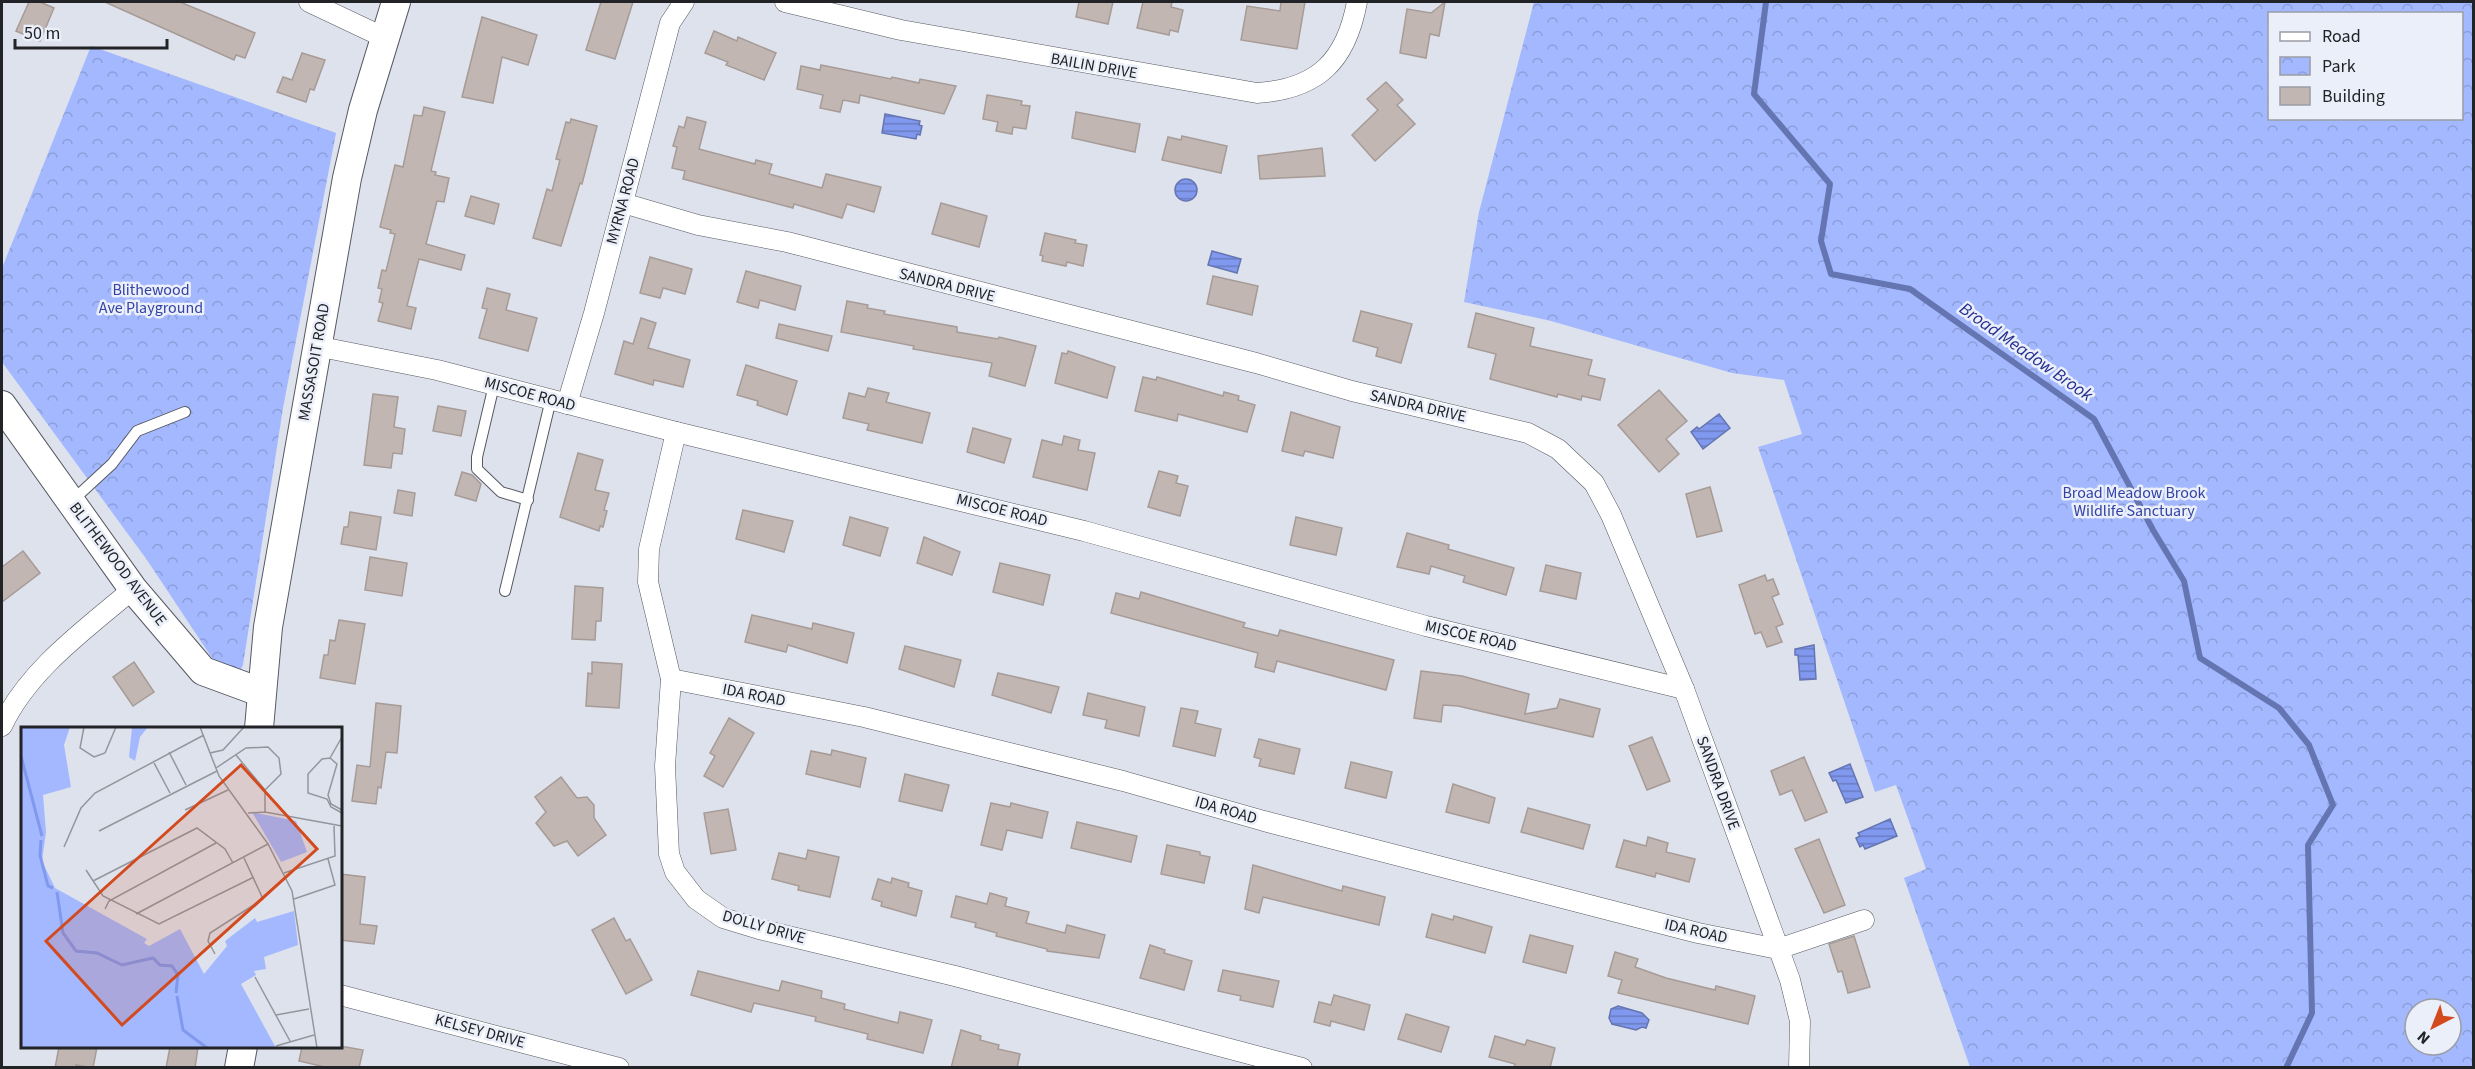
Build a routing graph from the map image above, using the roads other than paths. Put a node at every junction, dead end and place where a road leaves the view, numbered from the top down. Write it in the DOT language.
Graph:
graph roads {
  1 [pos="309,2"];
  2 [pos="396,2"];
  3 [pos="684,2"];
  4 [pos="785,2"];
  5 [pos="1357,2"];
  6 [pos="383,37"];
  7 [pos="623,203"];
  8 [pos="316,346"];
  9 [pos="494,385"];
  10 [pos="559,402"];
  11 [pos="2,405"];
  12 [pos="185,412"];
  13 [pos="676,432"];
  14 [pos="528,500"];
  15 [pos="70,502"];
  16 [pos="133,589"];
  17 [pos="505,591"];
  18 [pos="671,679"];
  19 [pos="1684,689"];
  20 [pos="260,692"];
  21 [pos="2,726"];
  22 [pos="259,727"];
  23 [pos="1864,920"];
  24 [pos="1778,949"];
  25 [pos="342,996"];
  26 [pos="243,1048"];
  27 [pos="239,1068"];
  28 [pos="619,1068"];
  29 [pos="1302,1068"];
  30 [pos="1799,1068"];
  1 -- 6 [label="street"];
  2 -- 6 [label="main road, MASSASOIT ROAD"];
  3 -- 7 [label="street, MYRNA ROAD"];
  4 -- 5 [label="street, BAILIN DRIVE"];
  6 -- 8 [label="main road, MASSASOIT ROAD"];
  7 -- 10 [label="street, MYRNA ROAD"];
  7 -- 19 [label="street, SANDRA DRIVE"];
  8 -- 9 [label="street, MISCOE ROAD"];
  8 -- 20 [label="main road, MASSASOIT ROAD"];
  9 -- 10 [label="street, MISCOE ROAD"];
  9 -- 14 [label="lane"];
  10 -- 13 [label="street, MISCOE ROAD"];
  10 -- 14 [label="lane"];
  11 -- 15 [label="main road, BLITHEWOOD AVENUE"];
  12 -- 15 [label="lane"];
  13 -- 18 [label="street, DOLLY DRIVE"];
  13 -- 19 [label="street, MISCOE ROAD"];
  14 -- 17 [label="lane"];
  15 -- 16 [label="main road, BLITHEWOOD AVENUE"];
  16 -- 20 [label="main road, BLITHEWOOD AVENUE"];
  16 -- 21 [label="street"];
  18 -- 24 [label="street, IDA ROAD"];
  18 -- 29 [label="street, DOLLY DRIVE"];
  19 -- 24 [label="street, SANDRA DRIVE"];
  20 -- 22 [label="main road, MASSASOIT ROAD"];
  23 -- 24 [label="street"];
  24 -- 30 [label="street, SANDRA DRIVE"];
  25 -- 28 [label="street, KELSEY DRIVE"];
  26 -- 27 [label="main road"];
}
